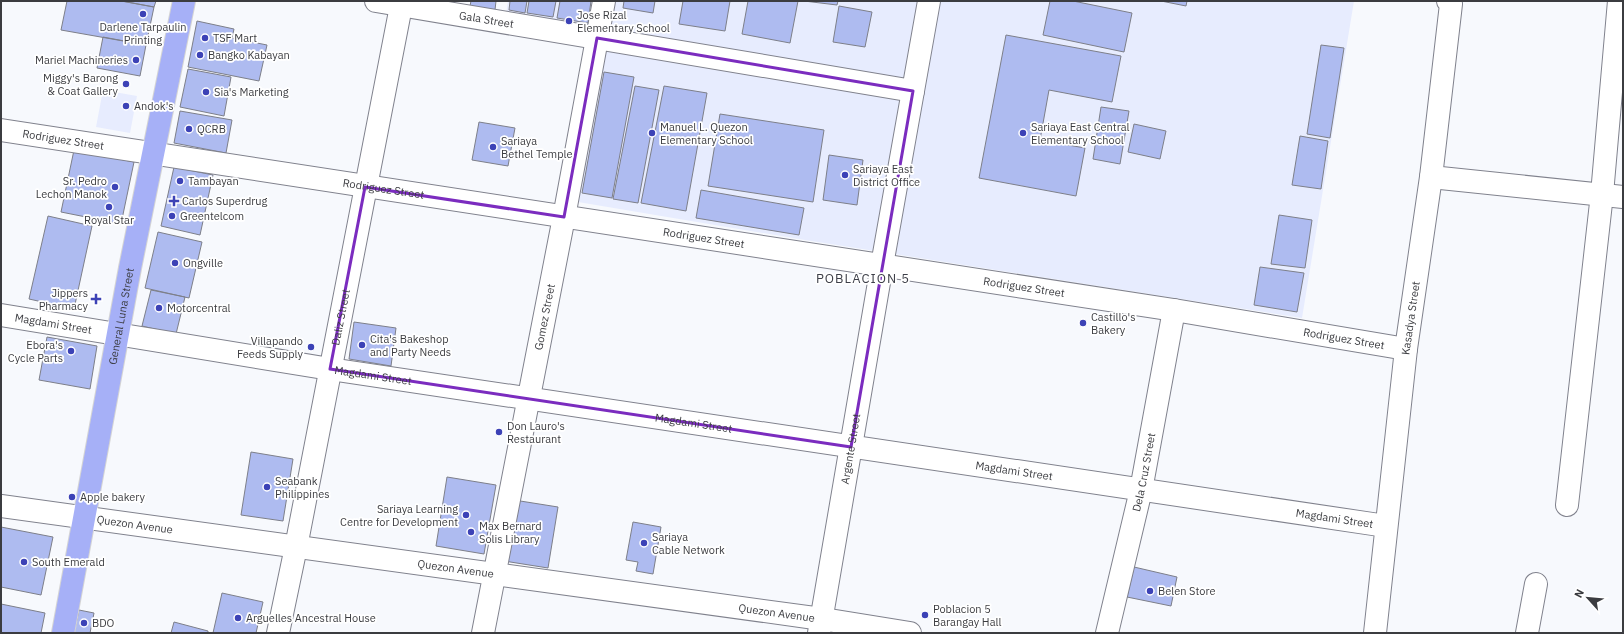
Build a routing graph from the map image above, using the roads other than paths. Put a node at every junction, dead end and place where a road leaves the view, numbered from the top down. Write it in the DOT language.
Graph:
graph roads {
  1 [pos="184,1"];
  2 [pos="376,1"];
  3 [pos="604,1"];
  4 [pos="929,1"];
  5 [pos="1619,1"];
  6 [pos="1450,2"];
  7 [pos="401,3"];
  8 [pos="597,38"];
  9 [pos="913,91"];
  10 [pos="1,130"];
  11 [pos="153,153"];
  12 [pos="1431,177"];
  13 [pos="365,187"];
  14 [pos="1613,195"];
  15 [pos="564,217"];
  16 [pos="882,265"];
  17 [pos="1174,310"];
  18 [pos="1,315"];
  19 [pos="119,333"];
  20 [pos="1406,349"];
  21 [pos="330,369"];
  22 [pos="529,398"];
  23 [pos="851,447"];
  24 [pos="1141,490"];
  25 [pos="1567,504"];
  26 [pos="1,506"];
  27 [pos="84,519"];
  28 [pos="1386,526"];
  29 [pos="296,547"];
  30 [pos="495,574"];
  31 [pos="1536,584"];
  32 [pos="820,626"];
  33 [pos="63,633"];
  34 [pos="278,633"];
  35 [pos="483,633"];
  36 [pos="910,633"];
  37 [pos="1107,633"];
  38 [pos="1375,633"];
  39 [pos="1527,633"];
  1 -- 11 [label="main road, General Luna Street"];
  2 -- 7 [label="street, Gala Street"];
  3 -- 8 [label="street, Gomez Street"];
  4 -- 9 [label="street, Argente Street"];
  5 -- 14 [label="street"];
  6 -- 12 [label="street, Kasadya Street"];
  7 -- 8 [label="street, Gala Street"];
  7 -- 13 [label="street, Daliz Street"];
  8 -- 9 [label="street, Gala Street"];
  8 -- 15 [label="street, Gomez Street"];
  9 -- 16 [label="street, Argente Street"];
  10 -- 11 [label="street, Rodriguez Street"];
  11 -- 13 [label="street, Rodriguez Street"];
  11 -- 19 [label="main road, General Luna Street"];
  12 -- 14 [label="street"];
  12 -- 20 [label="street, Kasadya Street"];
  13 -- 15 [label="street, Rodriguez Street"];
  13 -- 21 [label="street, Daliz Street"];
  14 -- 25 [label="street"];
  15 -- 16 [label="street, Rodriguez Street"];
  15 -- 22 [label="street, Gomez Street"];
  16 -- 17 [label="street, Rodriguez Street"];
  16 -- 23 [label="street, Argente Street"];
  17 -- 20 [label="street, Rodriguez Street"];
  17 -- 24 [label="street, Dela Cruz Street"];
  18 -- 19 [label="street, Magdami Street"];
  19 -- 21 [label="street, Magdami Street"];
  19 -- 27 [label="main road, General Luna Street"];
  20 -- 28 [label="street, Kasadya Street"];
  21 -- 22 [label="street, Magdami Street"];
  21 -- 29 [label="street, Daliz Street"];
  22 -- 23 [label="street, Magdami Street"];
  22 -- 30 [label="street, Gomez Street"];
  23 -- 24 [label="street, Magdami Street"];
  23 -- 32 [label="street, Argente Street"];
  24 -- 28 [label="street, Magdami Street"];
  24 -- 37 [label="street, Dela Cruz Street"];
  26 -- 27 [label="street, Quezon Avenue"];
  27 -- 29 [label="street, Quezon Avenue"];
  27 -- 33 [label="main road, General Luna Street"];
  28 -- 38 [label="street, Kasadya Street"];
  29 -- 30 [label="street, Quezon Avenue"];
  29 -- 34 [label="street, Daliz Street"];
  30 -- 32 [label="street, Quezon Avenue"];
  30 -- 35 [label="street, Gomez Street"];
  31 -- 39 [label="street"];
  32 -- 36 [label="street, Quezon Avenue"];
}
